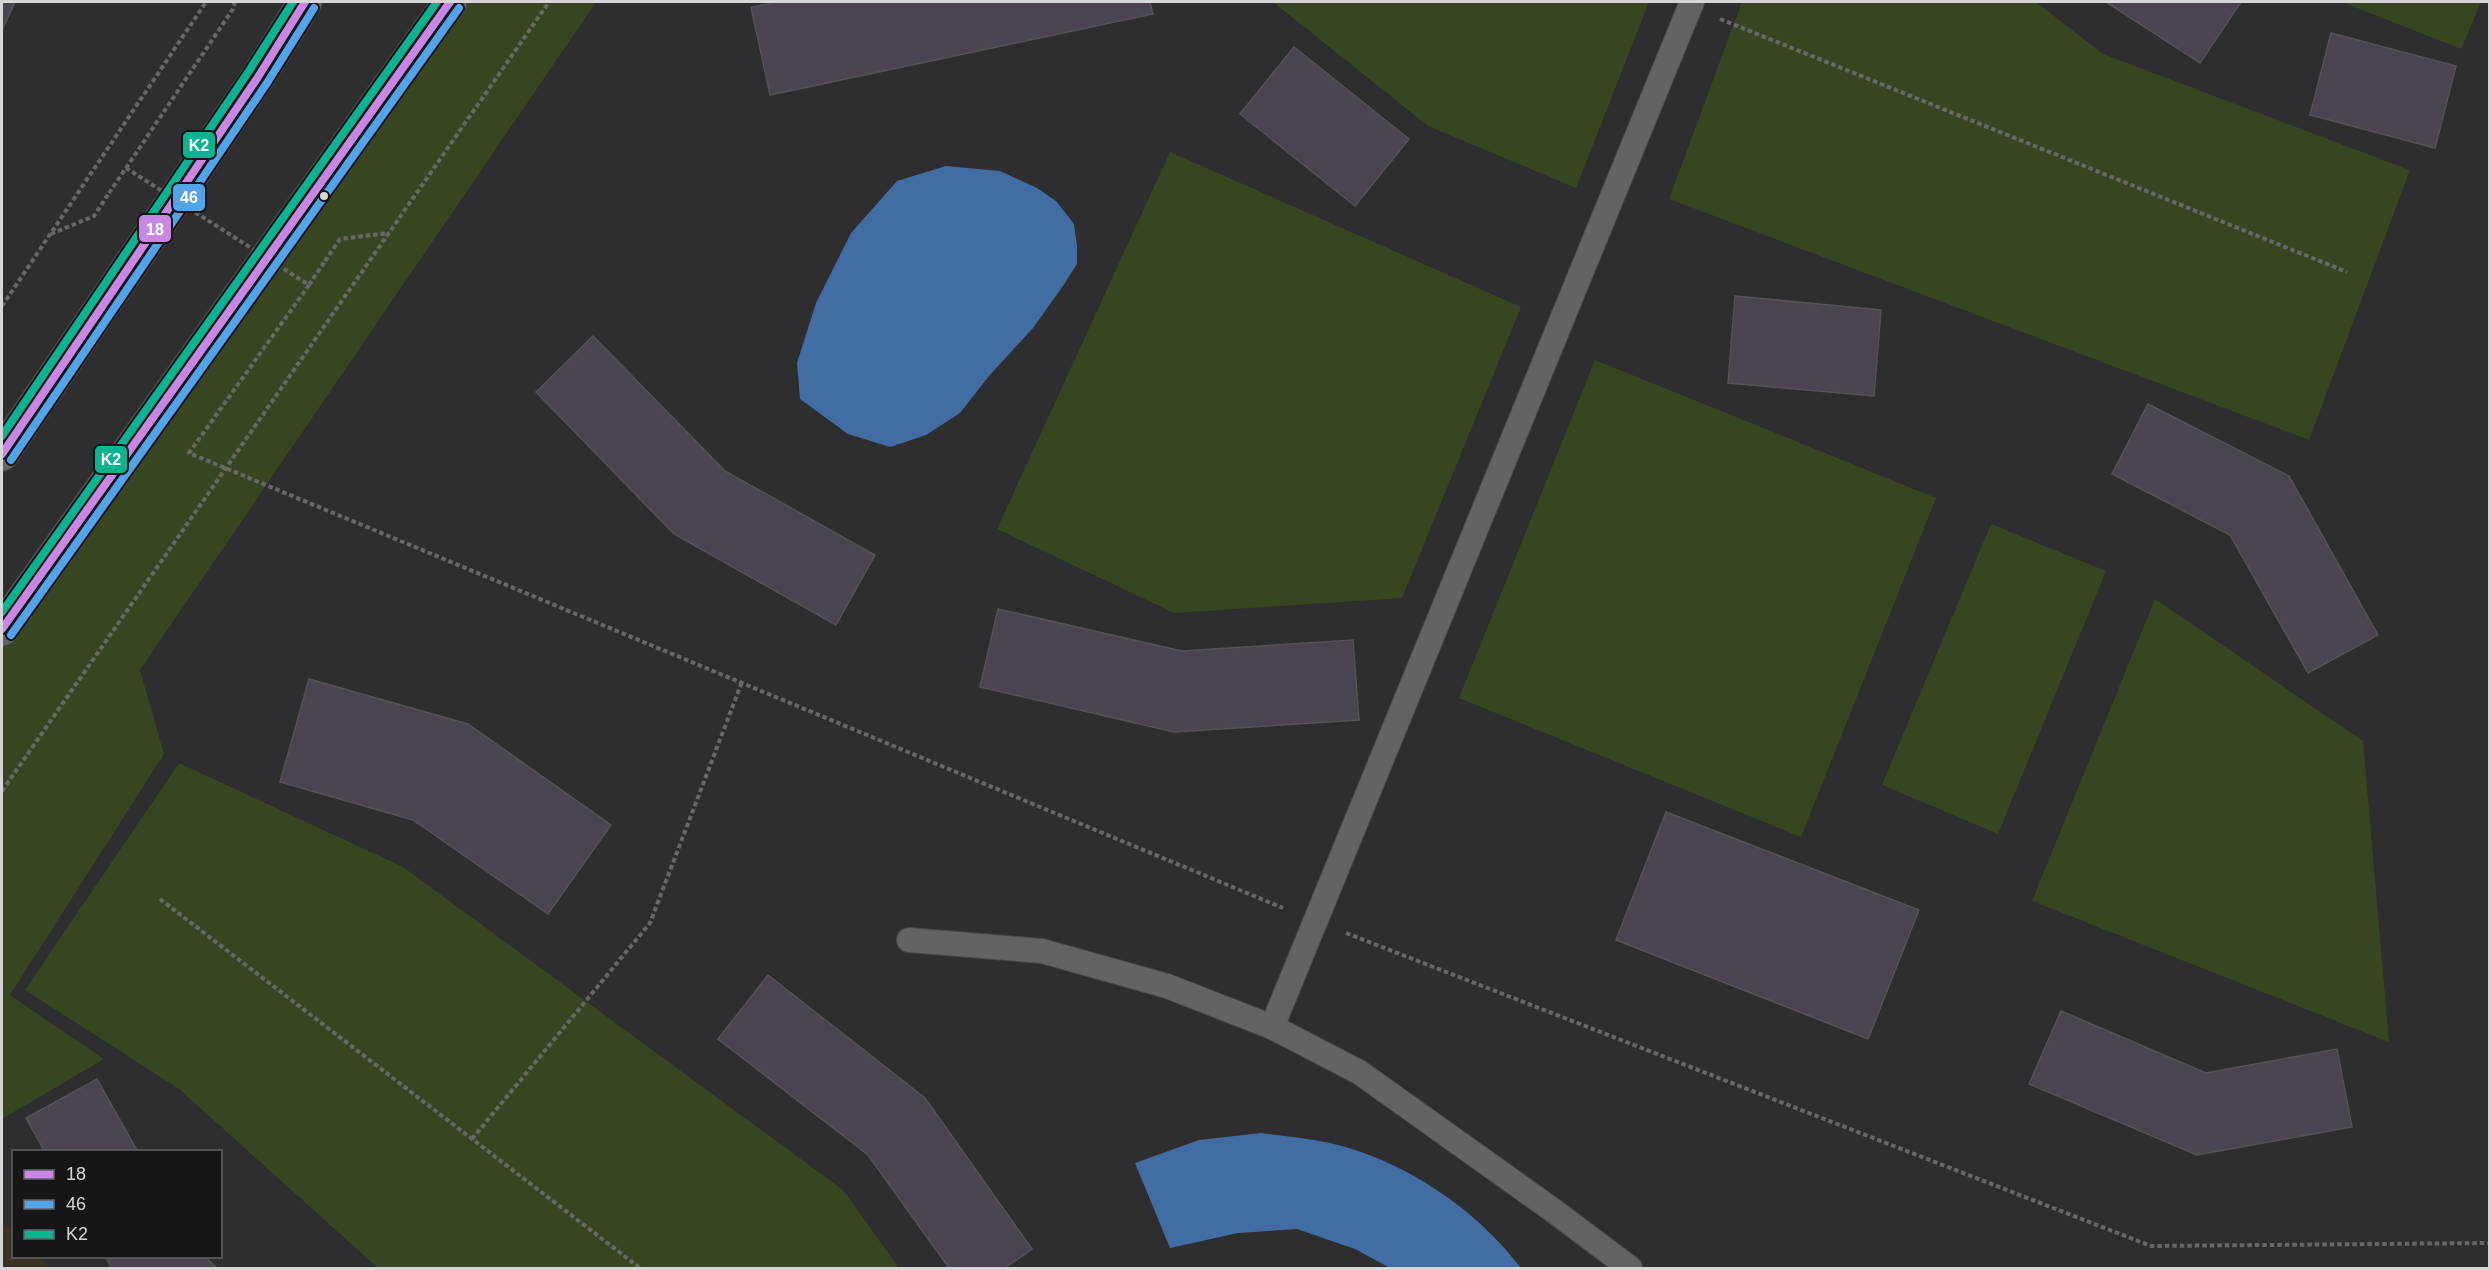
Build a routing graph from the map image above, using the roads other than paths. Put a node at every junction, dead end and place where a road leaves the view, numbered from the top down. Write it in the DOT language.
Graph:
graph roads {
  1 [pos="305,2"];
  2 [pos="450,2"];
  3 [pos="1691,4"];
  4 [pos="2,454"];
  5 [pos="2,629"];
  6 [pos="909,940"];
  7 [pos="1272,1027"];
  8 [pos="1630,1269"];
  1 -- 4 [label="main road"];
  2 -- 5 [label="main road"];
  3 -- 7 [label="lane"];
  6 -- 7 [label="lane"];
  7 -- 8 [label="lane"];
}
